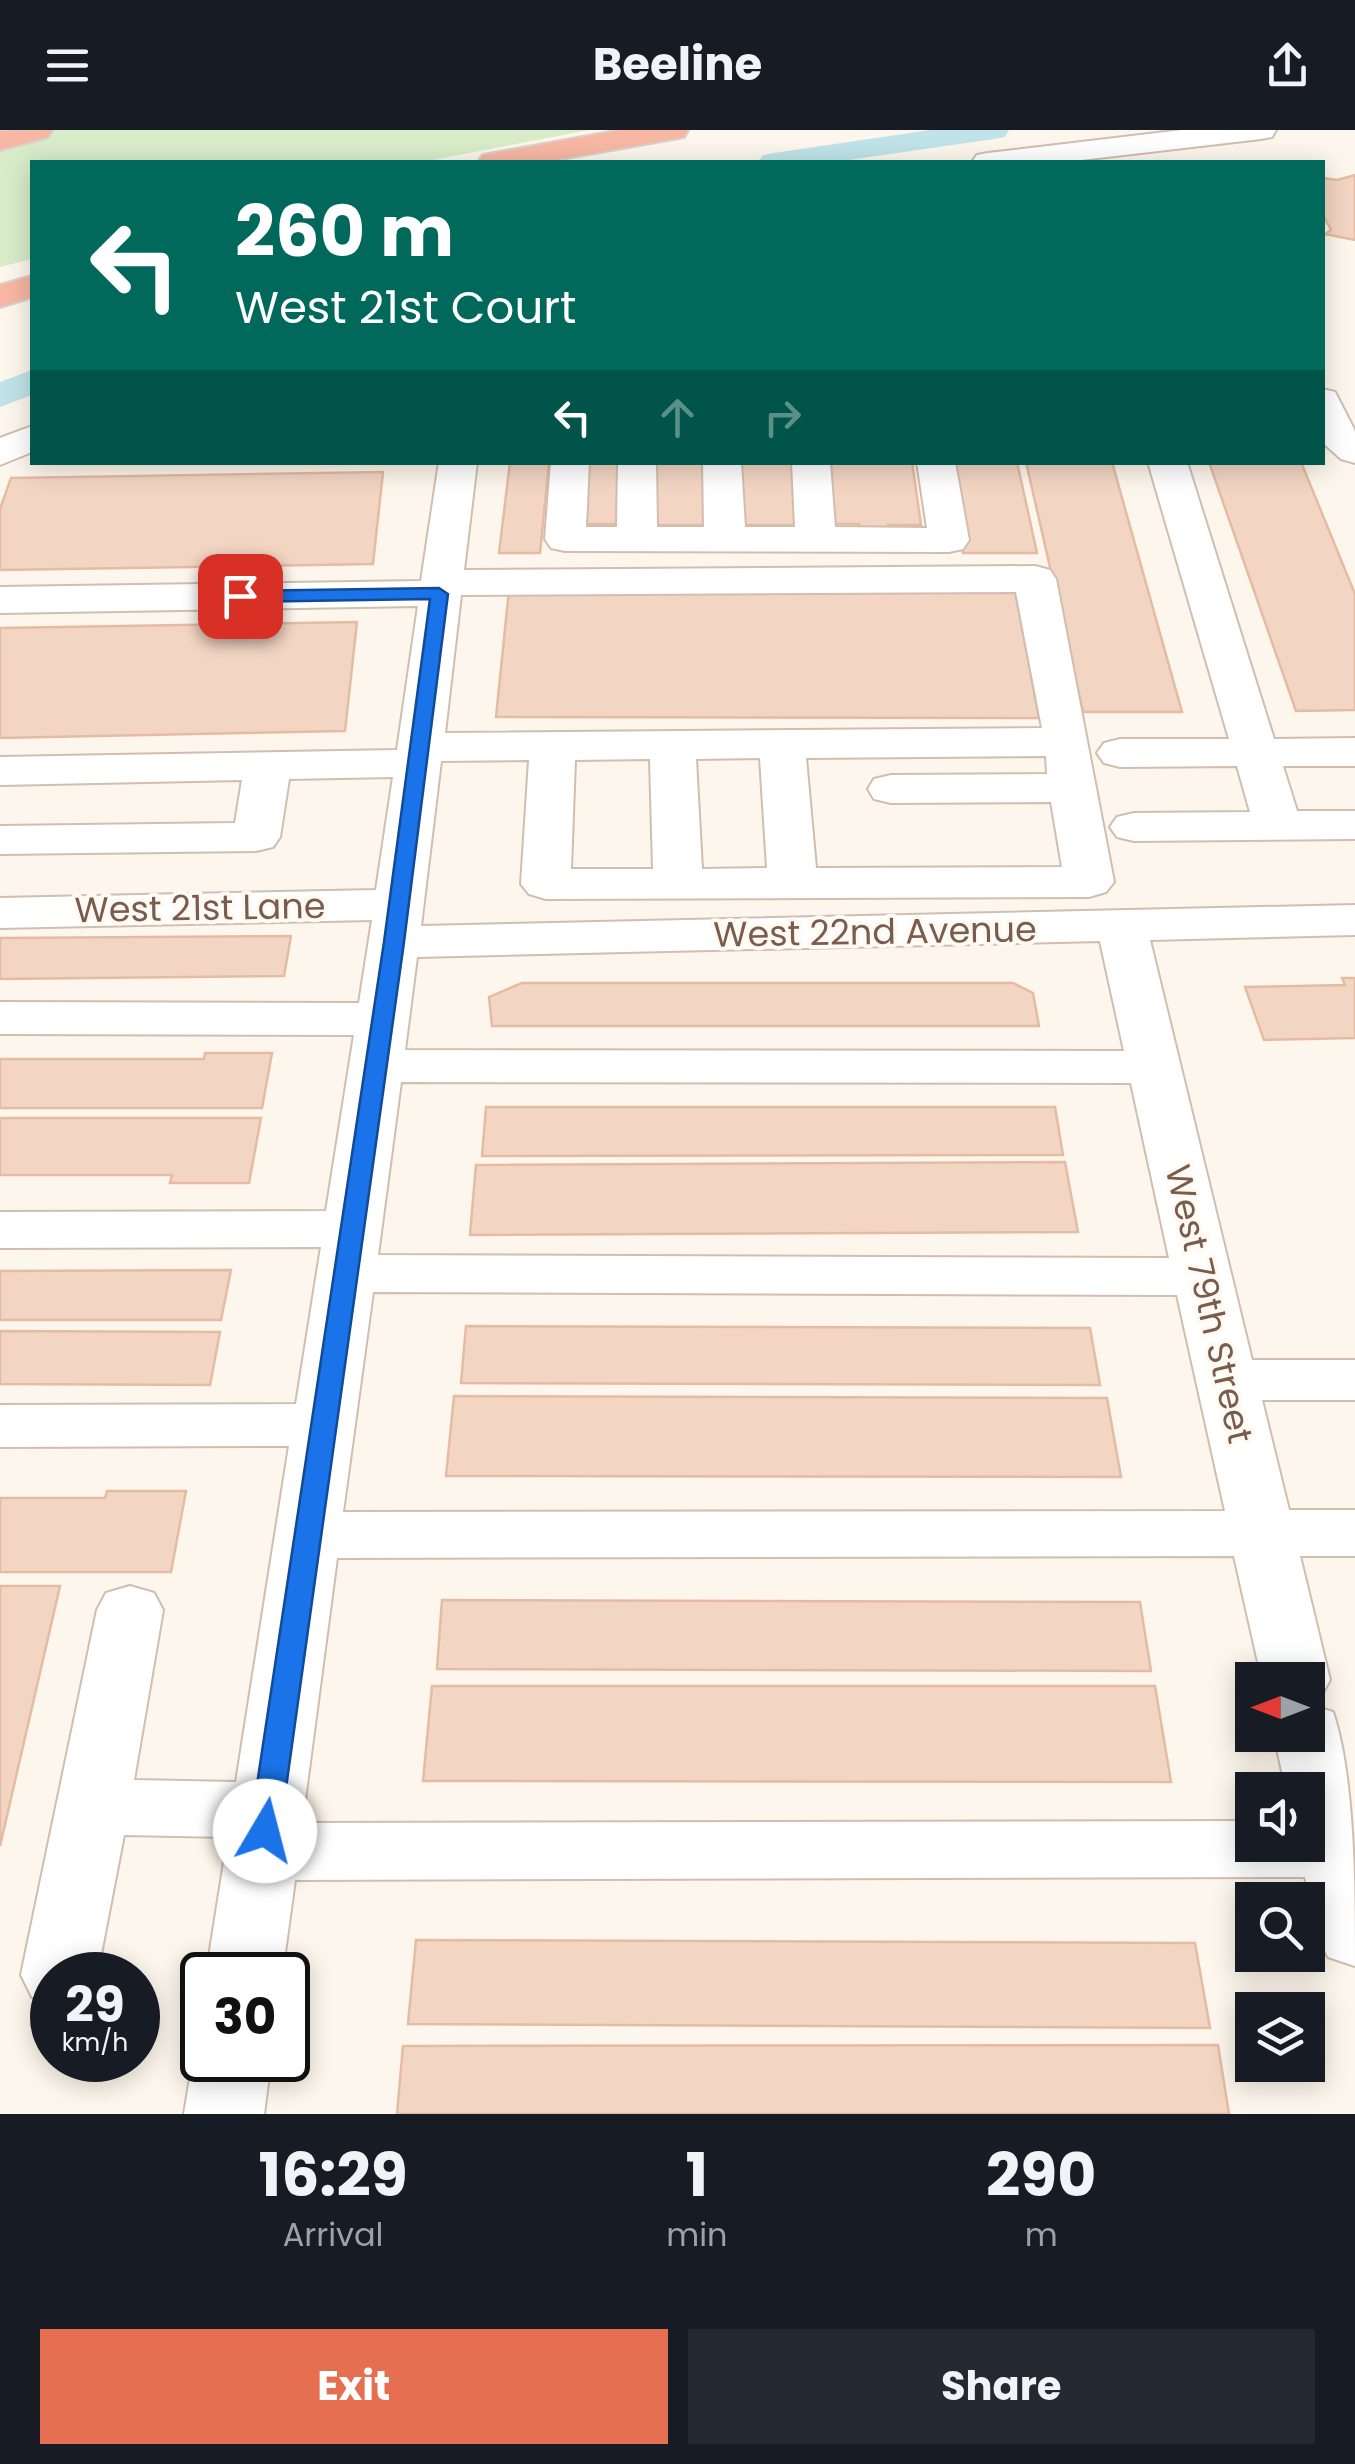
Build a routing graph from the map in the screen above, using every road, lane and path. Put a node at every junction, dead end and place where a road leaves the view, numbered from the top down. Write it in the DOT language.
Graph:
graph roads {
  1 [pos="37,130"];
  2 [pos="673,130"];
  3 [pos="1261,130"];
  4 [pos="0,142"];
  5 [pos="1224,148"];
  6 [pos="1070,158"];
  7 [pos="505,160"];
  8 [pos="1029,160"];
  9 [pos="30,267"];
  10 [pos="0,276"];
  11 [pos="30,287"];
  12 [pos="0,297"];
  13 [pos="1325,407"];
  14 [pos="30,438"];
  15 [pos="1355,451"];
  16 [pos="0,453"];
  17 [pos="458,465"];
  18 [pos="570,465"];
  19 [pos="637,465"];
  20 [pos="722,465"];
  21 [pos="811,465"];
  22 [pos="936,465"];
  23 [pos="1168,465"];
  24 [pos="637,539"];
  25 [pos="725,540"];
  26 [pos="816,540"];
  27 [pos="440,588"];
  28 [pos="0,600"];
  29 [pos="782,744"];
  30 [pos="672,745"];
  31 [pos="552,746"];
  32 [pos="1256,752"];
  33 [pos="1355,752"];
  34 [pos="1120,753"];
  35 [pos="419,755"];
  36 [pos="1069,765"];
  37 [pos="268,766"];
  38 [pos="0,771"];
  39 [pos="891,789"];
  40 [pos="1355,825"];
  41 [pos="1278,826"];
  42 [pos="1134,827"];
  43 [pos="0,840"];
  44 [pos="793,883"];
  45 [pos="678,884"];
  46 [pos="0,913"];
  47 [pos="1355,920"];
  48 [pos="397,923"];
  49 [pos="1122,928"];
  50 [pos="0,1018"];
  51 [pos="378,1043"];
  52 [pos="1154,1067"];
  53 [pos="0,1230"];
  54 [pos="349,1251"];
  55 [pos="1203,1278"];
  56 [pos="1227,1380"];
  57 [pos="1355,1380"];
  58 [pos="324,1425"];
  59 [pos="0,1426"];
  60 [pos="1355,1533"];
  61 [pos="1263,1534"];
  62 [pos="308,1535"];
  63 [pos="130,1610"];
  64 [pos="1292,1662"];
  65 [pos="1313,1752"];
  66 [pos="93,1808"];
  67 [pos="265,1831"];
  68 [pos="1334,1849"];
  69 [pos="1355,1936"];
  70 [pos="65,1952"];
  71 [pos="247,1952"];
  72 [pos="229,2082"];
  73 [pos="224,2114"];
  1 -- 4 [label="highway"];
  2 -- 7 [label="highway"];
  3 -- 5 [label="street"];
  5 -- 6 [label="street"];
  6 -- 8 [label="street"];
  9 -- 10 [label="highway"];
  11 -- 12 [label="highway"];
  13 -- 15 [label="street"];
  14 -- 16 [label="street"];
  17 -- 27 [label="street"];
  18 -- 24 [label="street"];
  19 -- 24 [label="street"];
  20 -- 25 [label="street"];
  21 -- 26 [label="street"];
  22 -- 26 [label="street"];
  23 -- 32 [label="street"];
  24 -- 25 [label="street"];
  25 -- 26 [label="street"];
  27 -- 28 [label="street"];
  27 -- 35 [label="street"];
  27 -- 36 [label="street"];
  29 -- 30 [label="street"];
  29 -- 36 [label="street"];
  29 -- 44 [label="street"];
  30 -- 31 [label="street"];
  30 -- 45 [label="street"];
  31 -- 35 [label="street"];
  31 -- 45 [label="street"];
  32 -- 33 [label="street"];
  32 -- 34 [label="street"];
  32 -- 41 [label="street"];
  35 -- 37 [label="street"];
  35 -- 48 [label="street"];
  36 -- 39 [label="street"];
  36 -- 44 [label="street"];
  37 -- 38 [label="street"];
  37 -- 43 [label="street"];
  40 -- 41 [label="street"];
  41 -- 42 [label="street"];
  44 -- 45 [label="street"];
  46 -- 48 [label="street, West 21st Lane"];
  47 -- 49 [label="street, West 22nd Avenue"];
  48 -- 49 [label="street, West 22nd Avenue"];
  48 -- 51 [label="street"];
  49 -- 52 [label="street, West 79th Street"];
  50 -- 51 [label="street"];
  51 -- 52 [label="street"];
  51 -- 54 [label="street"];
  52 -- 55 [label="street, West 79th Street"];
  53 -- 54 [label="street"];
  54 -- 55 [label="street"];
  54 -- 58 [label="street"];
  55 -- 56 [label="street, West 79th Street"];
  56 -- 57 [label="street"];
  56 -- 61 [label="street, West 79th Street"];
  58 -- 59 [label="street"];
  58 -- 62 [label="street"];
  60 -- 61 [label="street"];
  61 -- 62 [label="street"];
  61 -- 64 [label="street, West 79th Street"];
  62 -- 67 [label="street"];
  63 -- 66 [label="street"];
  65 -- 68 [label="street"];
  66 -- 67 [label="street"];
  66 -- 70 [label="street"];
  67 -- 68 [label="street"];
  67 -- 71 [label="street"];
  68 -- 69 [label="street"];
  72 -- 73 [label="street"];
}
